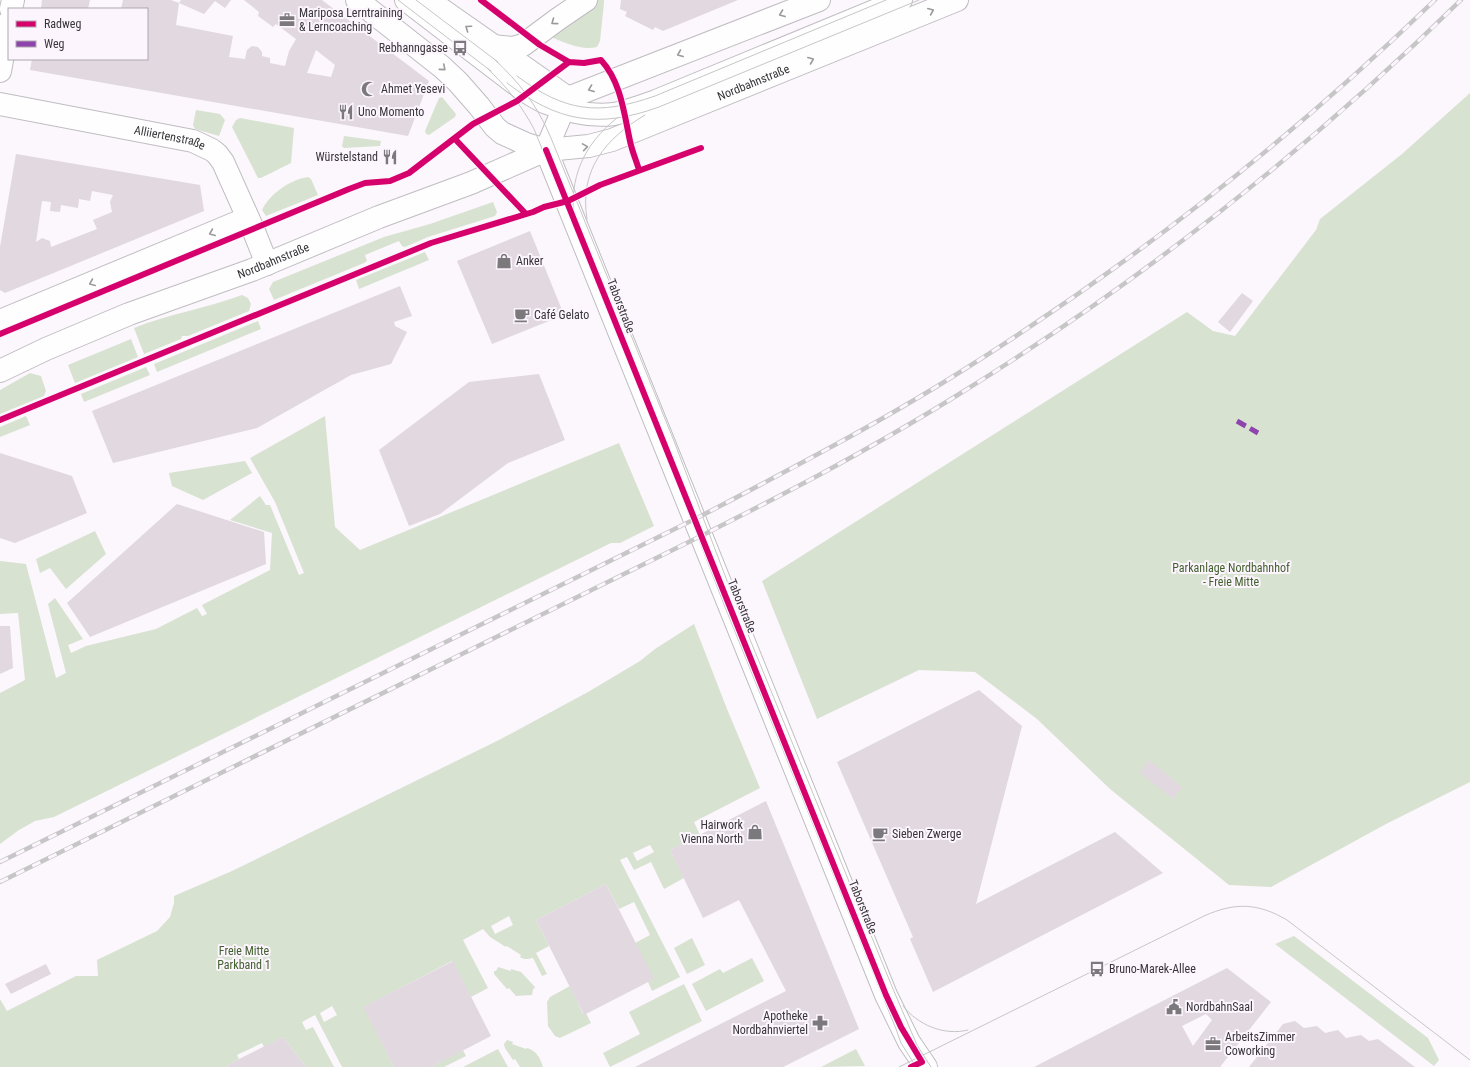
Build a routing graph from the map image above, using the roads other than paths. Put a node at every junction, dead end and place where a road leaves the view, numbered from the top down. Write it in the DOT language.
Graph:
graph roads {
  1 [pos="357,0"];
  2 [pos="406,0"];
  3 [pos="428,0"];
  4 [pos="586,0"];
  5 [pos="819,0"];
  6 [pos="901,0"];
  7 [pos="957,0"];
  8 [pos="8,27"];
  9 [pos="493,46"];
  10 [pos="0,71"];
  11 [pos="565,103"];
  12 [pos="0,104"];
  13 [pos="546,150"];
  14 [pos="248,218"];
  15 [pos="267,264"];
  16 [pos="0,321"];
  17 [pos="0,371"];
  18 [pos="920,1065"];
  1 -- 13 [label="street, one-way"];
  2 -- 11 [label="street"];
  9 -- 3 [label="street, one-way"];
  4 -- 9 [label="street, one-way"];
  5 -- 11 [label="street, one-way"];
  6 -- 11 [label="street, Nordbahnstraße"];
  13 -- 7 [label="street, Nordbahnstraße, one-way"];
  8 -- 10 [label="street"];
  9 -- 11 [label="street"];
  11 -- 13 [label="street"];
  12 -- 14 [label="street, Alliiertenstraße"];
  13 -- 15 [label="street, Nordbahnstraße"];
  13 -- 18 [label="street, Taborstraße"];
  14 -- 15 [label="street, Alliiertenstraße"];
  14 -- 16 [label="street, one-way"];
  15 -- 17 [label="street, Nordbahnstraße"];
}
